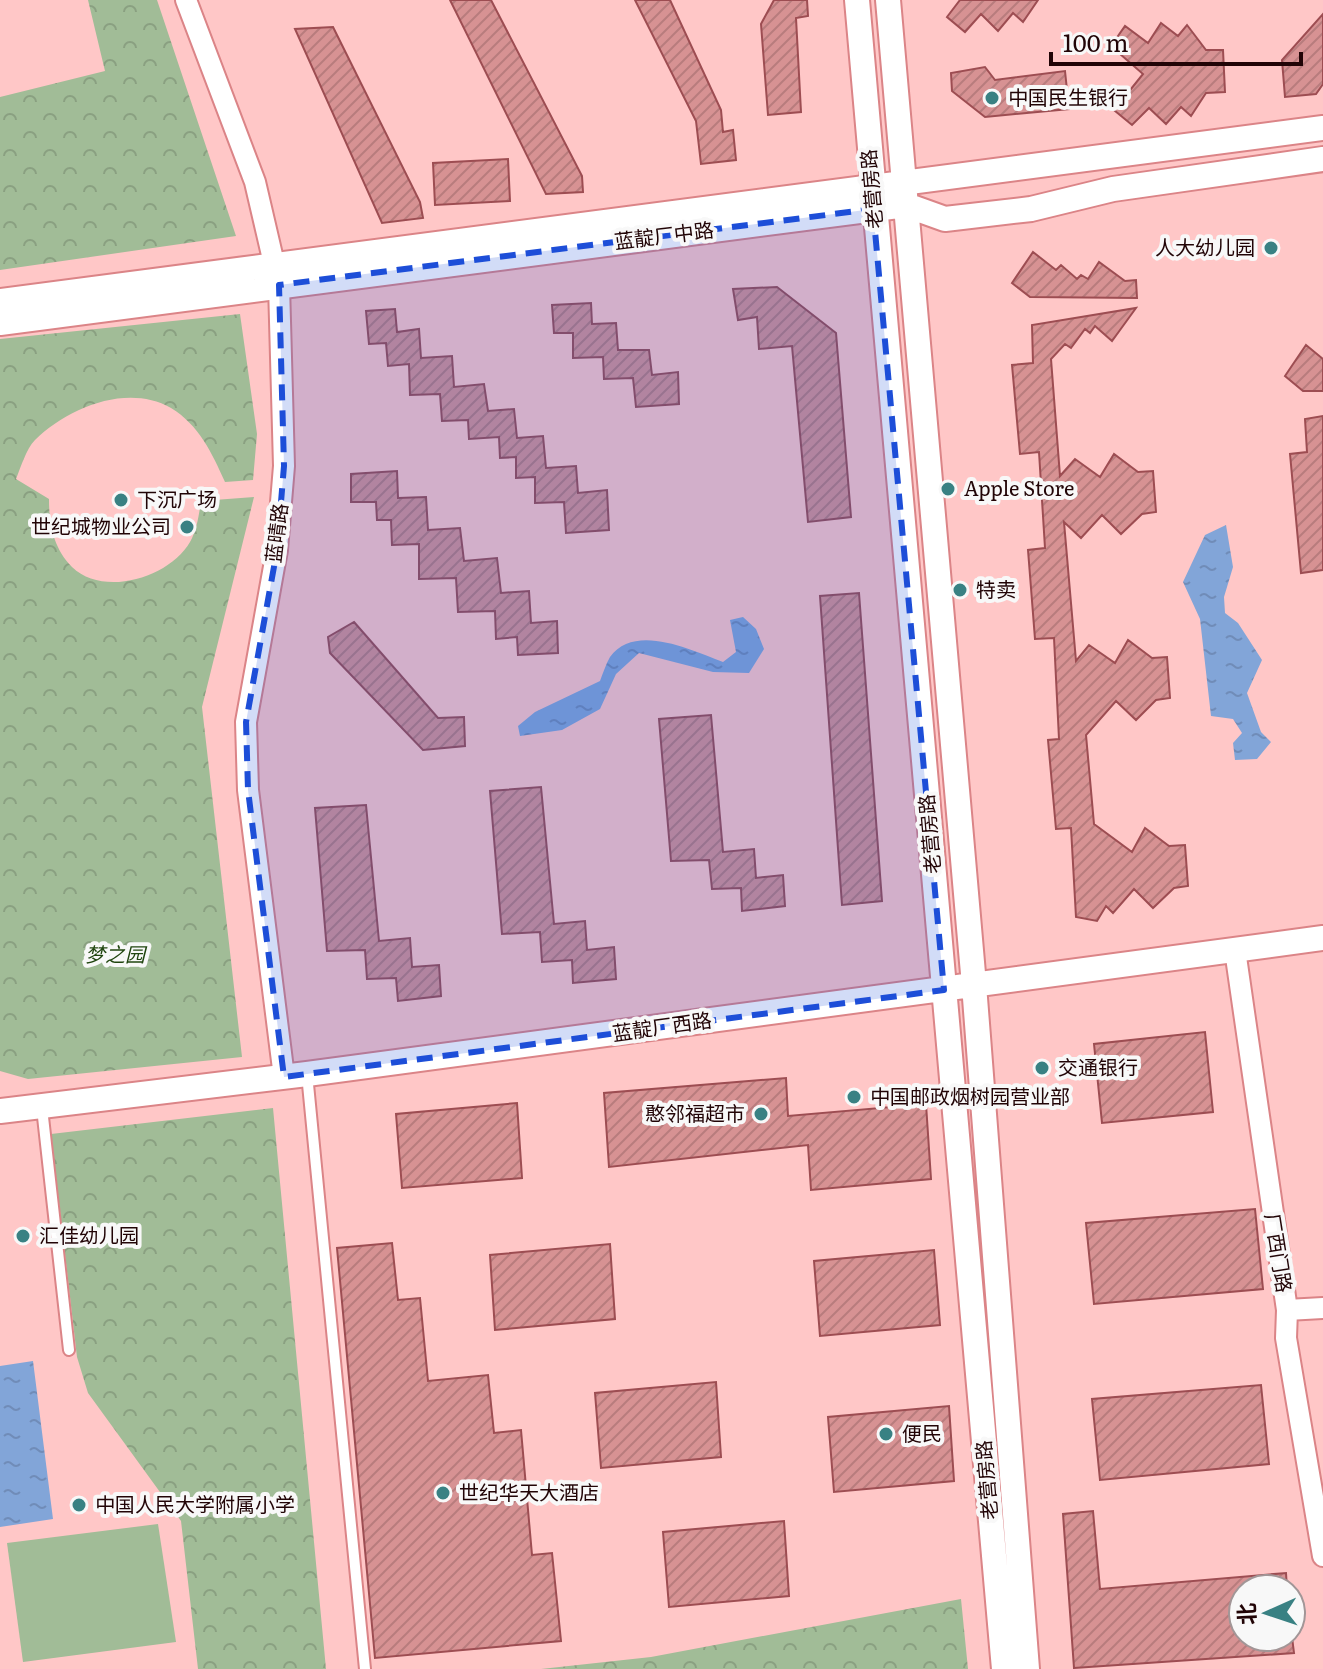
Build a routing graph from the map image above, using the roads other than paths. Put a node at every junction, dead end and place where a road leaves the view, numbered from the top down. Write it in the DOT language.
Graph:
graph roads {
  1 [pos="186,0"];
  2 [pos="857,0"];
  3 [pos="888,0"];
  4 [pos="1323,128"];
  5 [pos="1323,159"];
  6 [pos="904,193"];
  7 [pos="872,197"];
  8 [pos="277,275"];
  9 [pos="0,301"];
  10 [pos="0,323"];
  11 [pos="1323,938"];
  12 [pos="1235,950"];
  13 [pos="974,985"];
  14 [pos="944,990"];
  15 [pos="295,1075"];
  16 [pos="42,1106"];
  17 [pos="0,1111"];
  18 [pos="1323,1308"];
  19 [pos="1287,1310"];
  20 [pos="69,1350"];
  21 [pos="1323,1556"];
  22 [pos="365,1669"];
  23 [pos="1004,1669"];
  24 [pos="1027,1669"];
  1 -- 8 [label="street, 蓝晴路"];
  2 -- 7 [label="street, 老营房路"];
  3 -- 6 [label="street, 老营房路"];
  4 -- 6 [label="street, 蓝靛厂中路"];
  5 -- 6 [label="street, 蓝靛厂中路"];
  6 -- 7 [label="street, 蓝靛厂中路"];
  6 -- 13 [label="street, 老营房路"];
  7 -- 8 [label="street, 蓝靛厂中路"];
  7 -- 14 [label="street, 老营房路"];
  8 -- 9 [label="street, 蓝靛厂中路"];
  8 -- 10 [label="street, 蓝靛厂中路"];
  8 -- 15 [label="street, 蓝晴路"];
  11 -- 12 [label="street, 蓝靛厂西路"];
  12 -- 13 [label="street, 蓝靛厂西路"];
  12 -- 19 [label="street, 厂西门路"];
  13 -- 14 [label="street, 蓝靛厂西路"];
  13 -- 24 [label="street, 老营房路"];
  14 -- 15 [label="street, 蓝靛厂西路"];
  14 -- 23 [label="street, 老营房路"];
  15 -- 16 [label="street, 蓝靛厂西路"];
  15 -- 22 [label="lane"];
  16 -- 17 [label="street, 蓝靛厂西路"];
  16 -- 20 [label="lane"];
  18 -- 19 [label="street"];
  19 -- 21 [label="street, 厂西门路"];
}
